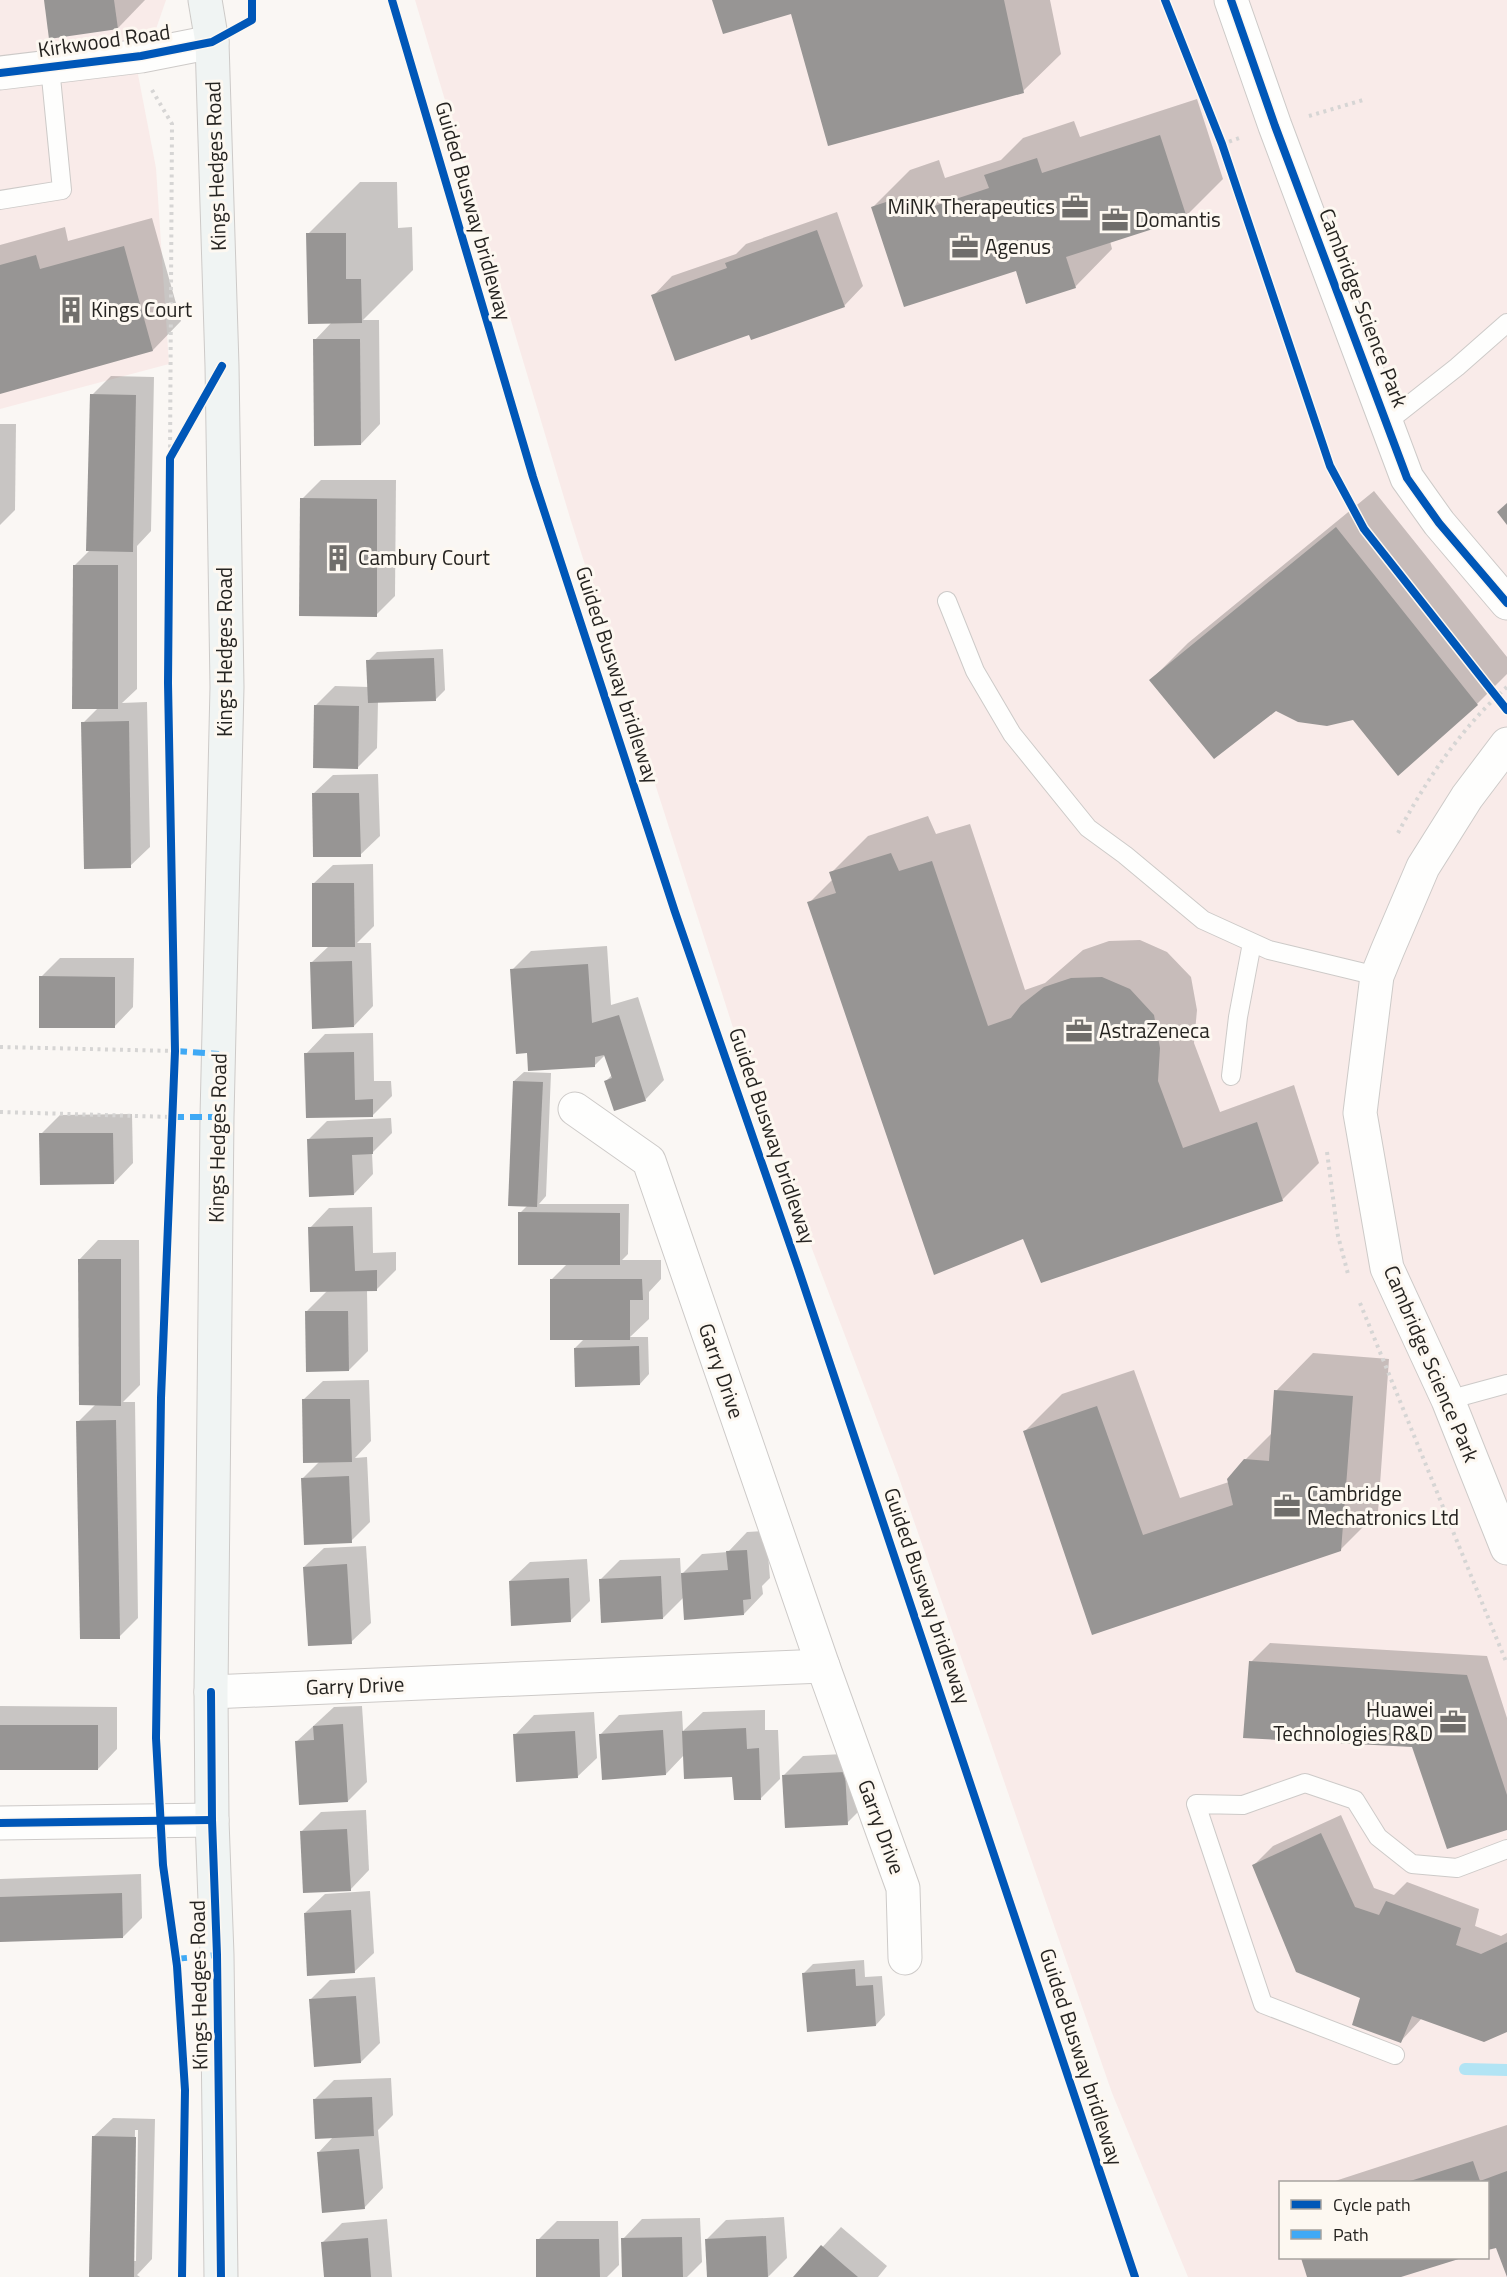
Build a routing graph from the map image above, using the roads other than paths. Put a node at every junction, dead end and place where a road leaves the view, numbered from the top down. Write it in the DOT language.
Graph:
graph roads {
  1 [pos="205,0"];
  2 [pos="1231,0"];
  3 [pos="212,42"];
  4 [pos="50,67"];
  5 [pos="0,73"];
  6 [pos="0,200"];
  7 [pos="1507,323"];
  8 [pos="1386,423"];
  9 [pos="947,601"];
  10 [pos="1507,603"];
  11 [pos="1507,744"];
  12 [pos="1252,943"];
  13 [pos="1377,976"];
  14 [pos="1231,1076"];
  15 [pos="575,1109"];
  16 [pos="1507,1384"];
  17 [pos="1448,1400"];
  18 [pos="1507,1548"];
  19 [pos="823,1666"];
  20 [pos="211,1692"];
  21 [pos="212,1820"];
  22 [pos="0,1822"];
  23 [pos="1507,1849"];
  24 [pos="905,1958"];
  25 [pos="1395,2055"];
  26 [pos="221,2277"];
  1 -- 3 [label="street, Kings Hedges Road"];
  2 -- 8 [label="street, Cambridge Science Park"];
  3 -- 4 [label="street, Kirkwood Road"];
  3 -- 20 [label="street, Kings Hedges Road"];
  4 -- 5 [label="street, Kirkwood Road"];
  4 -- 6 [label="lane"];
  7 -- 8 [label="lane"];
  8 -- 10 [label="street, Cambridge Science Park"];
  9 -- 12 [label="lane"];
  11 -- 13 [label="street, Cambridge Science Park"];
  12 -- 13 [label="lane"];
  12 -- 14 [label="lane"];
  13 -- 17 [label="street, Cambridge Science Park"];
  15 -- 19 [label="street, Garry Drive"];
  16 -- 17 [label="lane"];
  17 -- 18 [label="street, Cambridge Science Park"];
  19 -- 20 [label="street, Garry Drive"];
  19 -- 24 [label="street, Garry Drive"];
  20 -- 21 [label="street, Kings Hedges Road"];
  21 -- 22 [label="street"];
  21 -- 26 [label="street, Kings Hedges Road"];
  23 -- 25 [label="lane"];
}
